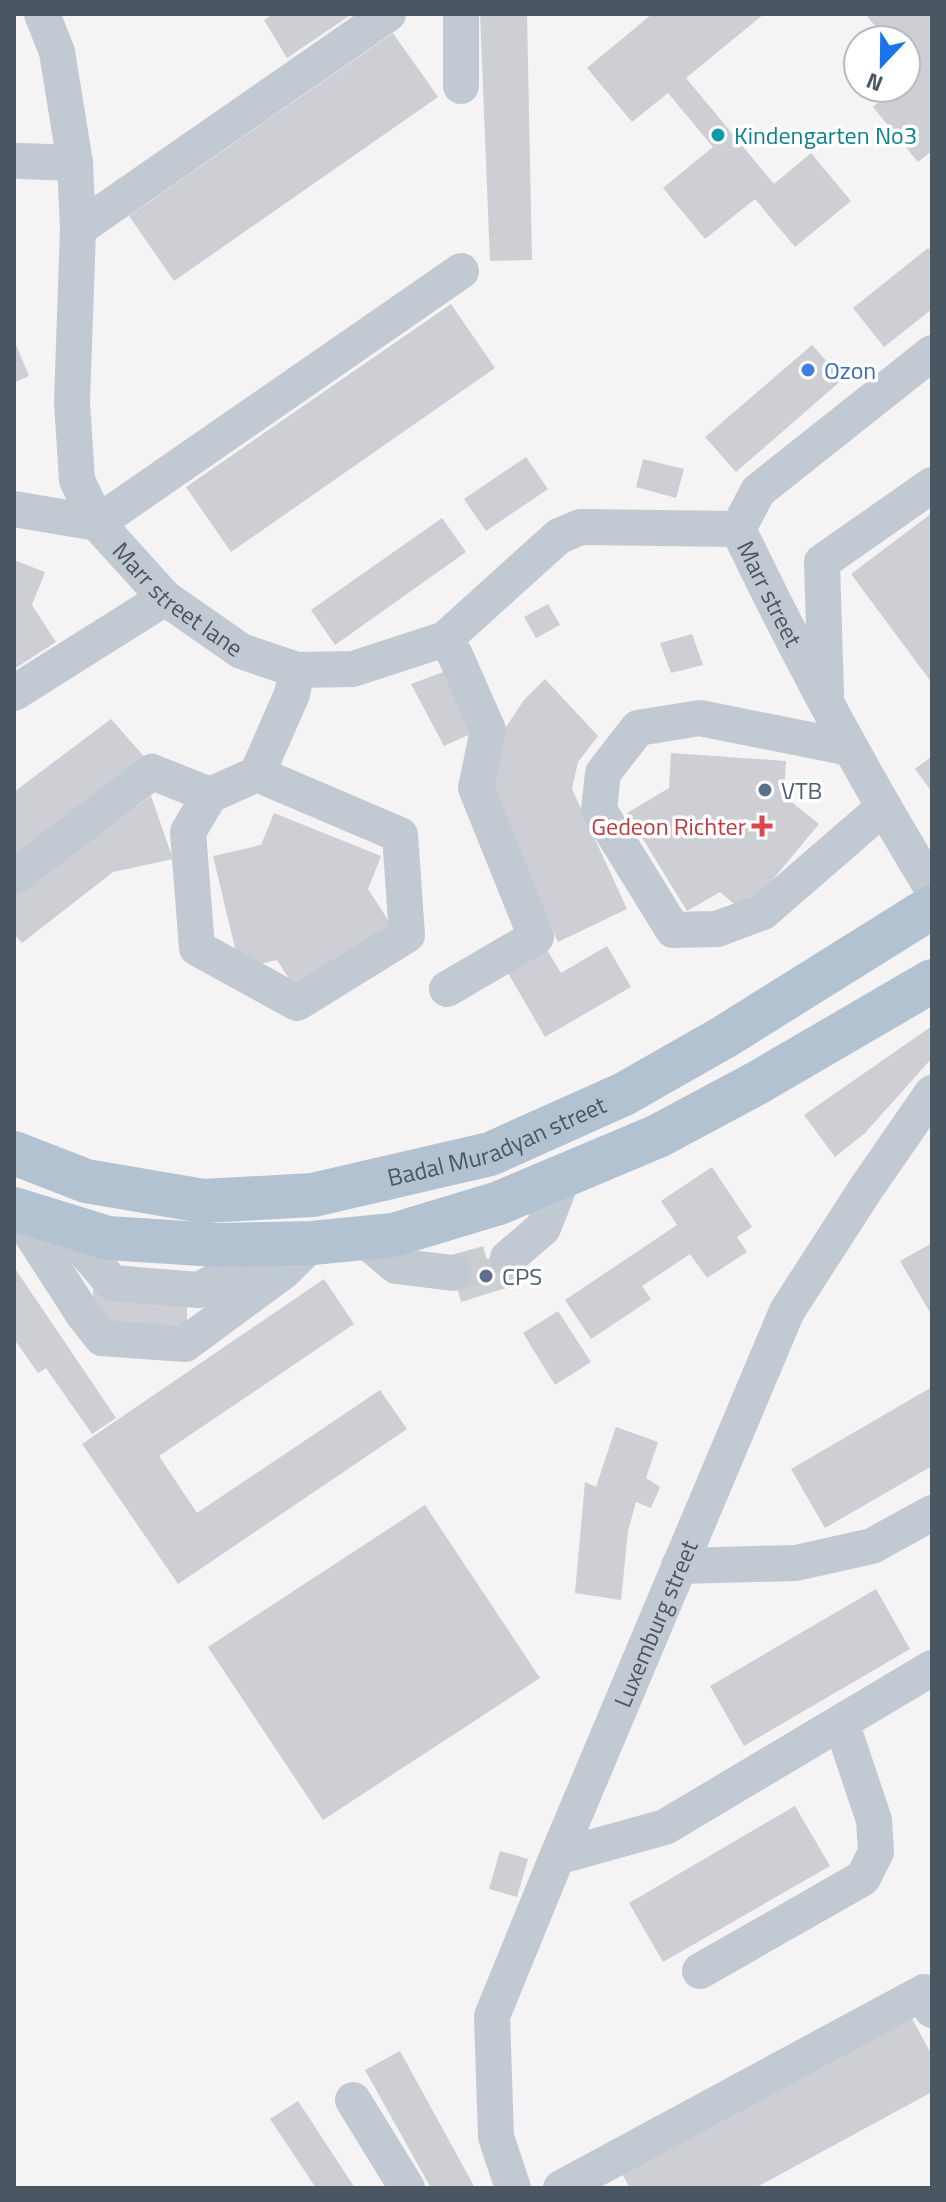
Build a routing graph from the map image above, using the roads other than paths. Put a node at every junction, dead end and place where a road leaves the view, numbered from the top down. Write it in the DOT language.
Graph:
graph roads {
  1 [pos="42,14"];
  2 [pos="388,14"];
  3 [pos="461,14"];
  4 [pos="461,86"];
  5 [pos="16,162"];
  6 [pos="75,163"];
  7 [pos="78,229"];
  8 [pos="461,271"];
  9 [pos="932,353"];
  10 [pos="932,485"];
  11 [pos="14,509"];
  12 [pos="97,523"];
  13 [pos="738,529"];
  14 [pos="165,598"];
  15 [pos="445,639"];
  16 [pos="297,670"];
  17 [pos="14,693"];
  18 [pos="826,701"];
  19 [pos="850,748"];
  20 [pos="257,774"];
  21 [pos="210,795"];
  22 [pos="884,807"];
  23 [pos="14,877"];
  24 [pos="932,888"];
  25 [pos="932,907"];
  26 [pos="932,981"];
  27 [pos="447,989"];
  28 [pos="932,1093"];
  29 [pos="14,1153"];
  30 [pos="563,1177"];
  31 [pos="15,1210"];
  32 [pos="363,1238"];
  33 [pos="312,1243"];
  34 [pos="508,1258"];
  35 [pos="453,1273"];
  36 [pos="932,1513"];
  37 [pos="679,1566"];
  38 [pos="932,1668"];
  39 [pos="841,1722"];
  40 [pos="557,1857"];
  41 [pos="700,1971"];
  42 [pos="932,2010"];
  43 [pos="353,2100"];
  44 [pos="407,2188"];
  45 [pos="513,2188"];
  46 [pos="561,2188"];
  1 -- 6 [label="street, Marr street lane"];
  2 -- 7 [label="street"];
  3 -- 4 [label="street"];
  5 -- 6 [label="street"];
  6 -- 7 [label="street, Marr street lane"];
  7 -- 12 [label="street, Marr street lane"];
  8 -- 12 [label="street"];
  9 -- 13 [label="street, Marr street"];
  10 -- 18 [label="street"];
  11 -- 12 [label="street"];
  12 -- 14 [label="street, Marr street lane"];
  13 -- 15 [label="street, Marr street lane"];
  13 -- 18 [label="street, Marr street"];
  14 -- 16 [label="street, Marr street lane"];
  14 -- 17 [label="street"];
  15 -- 16 [label="street, Marr street lane"];
  15 -- 27 [label="street"];
  16 -- 20 [label="street"];
  18 -- 19 [label="street, Marr street"];
  19 -- 22 [label="street, Marr street"];
  19 -- 22 [label="street"];
  20 -- 21 [label="street"];
  20 -- 21 [label="street"];
  21 -- 23 [label="street"];
  22 -- 24 [label="street, Marr street"];
  25 -- 29 [label="main road, Badal Muradyan street"];
  26 -- 30 [label="main road"];
  28 -- 37 [label="street, Luxemburg street"];
  30 -- 32 [label="main road"];
  30 -- 34 [label="street"];
  31 -- 33 [label="main road"];
  31 -- 33 [label="street"];
  32 -- 33 [label="main road"];
  32 -- 35 [label="street"];
  36 -- 37 [label="street"];
  37 -- 40 [label="street, Luxemburg street"];
  38 -- 39 [label="street"];
  39 -- 40 [label="street"];
  39 -- 41 [label="street"];
  40 -- 45 [label="street, Luxemburg street"];
  42 -- 46 [label="street"];
  43 -- 44 [label="street"];
}
